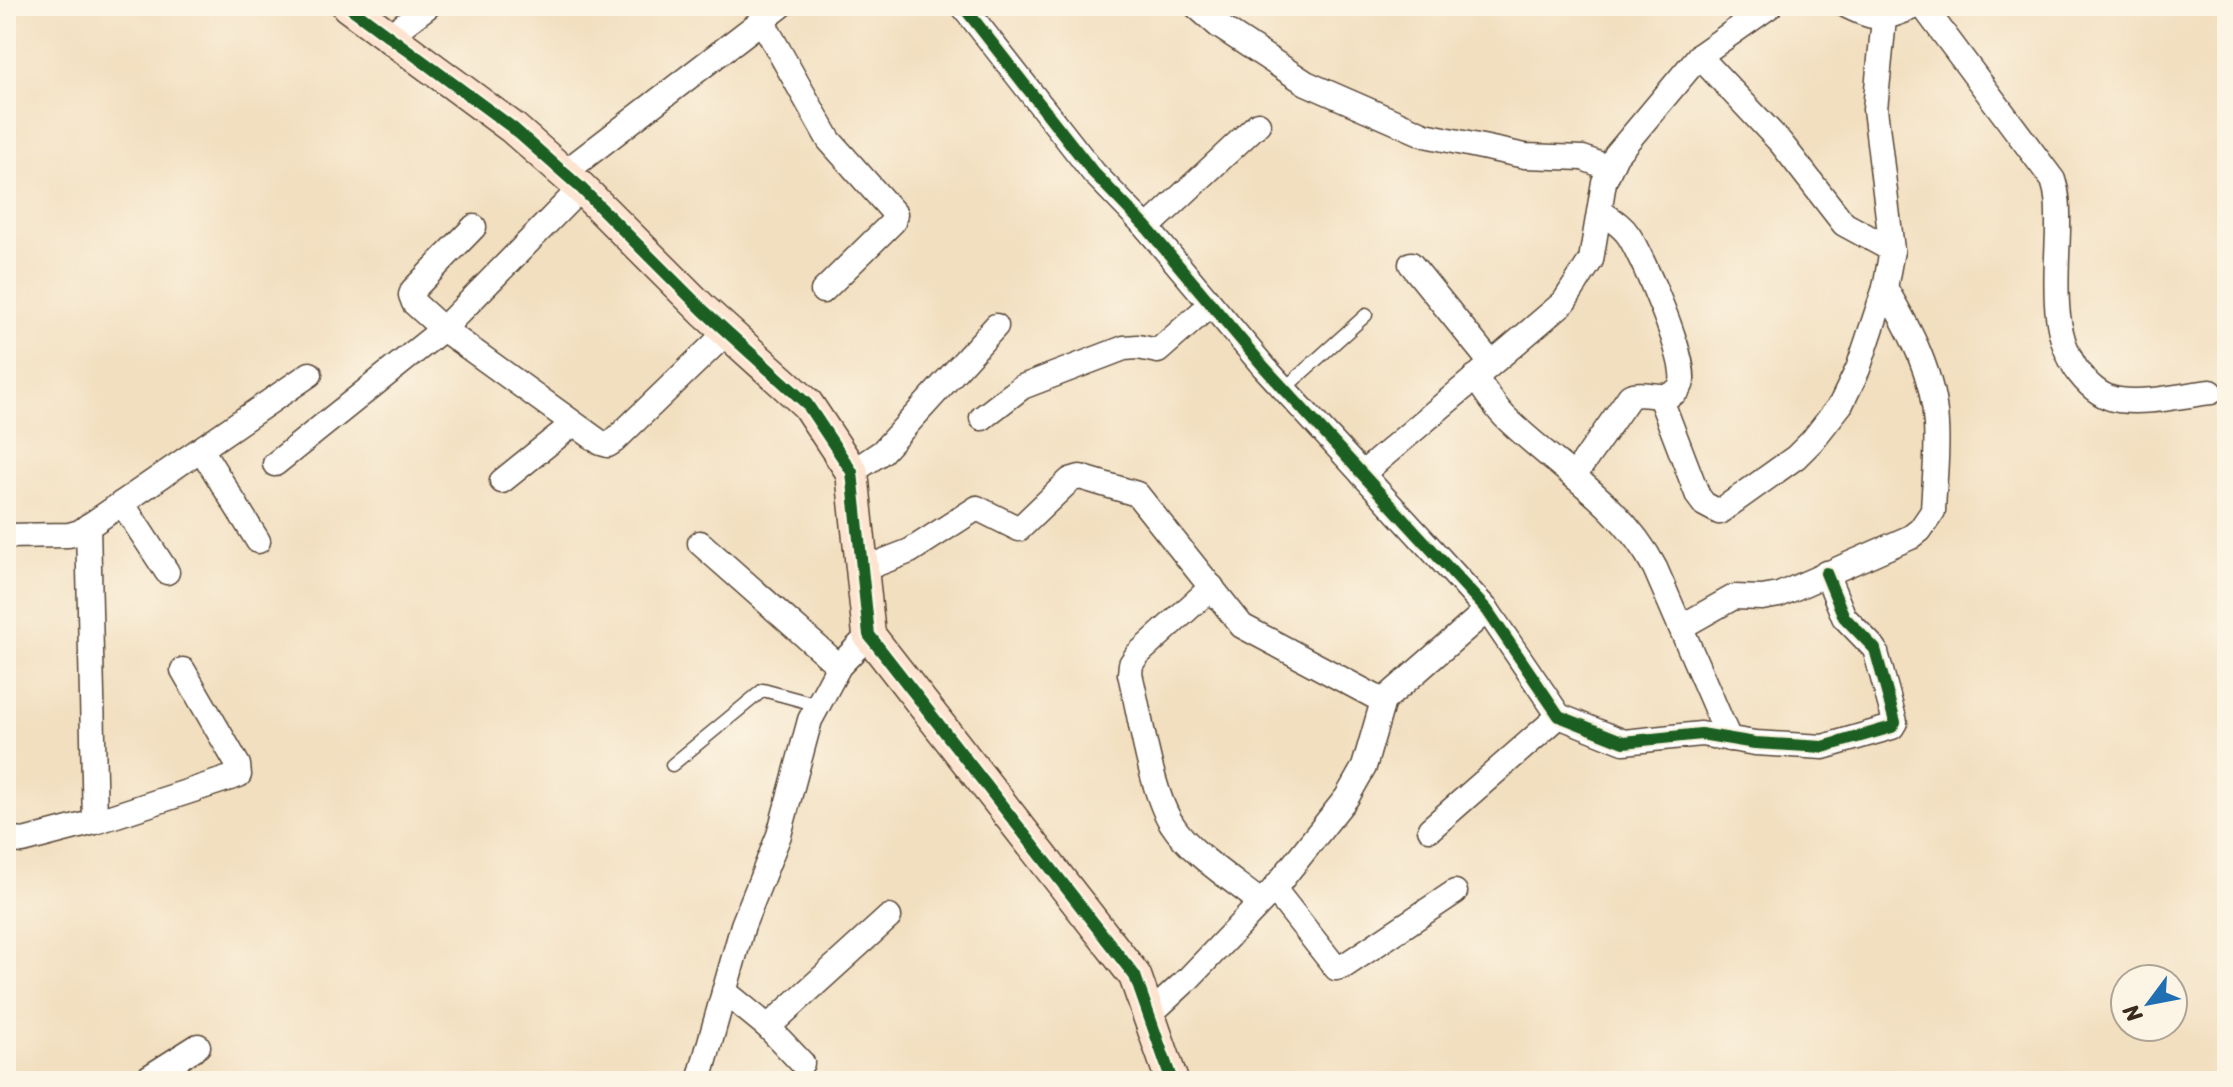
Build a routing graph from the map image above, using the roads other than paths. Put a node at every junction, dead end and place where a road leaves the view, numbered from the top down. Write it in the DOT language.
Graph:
graph roads {
  1 [pos="348,6"];
  2 [pos="428,6"];
  3 [pos="963,6"];
  4 [pos="1196,6"];
  5 [pos="1770,6"];
  6 [pos="1847,6"];
  7 [pos="1916,6"];
  8 [pos="1923,6"];
  9 [pos="771,13"];
  10 [pos="1884,19"];
  11 [pos="390,35"];
  12 [pos="1699,56"];
  13 [pos="1258,124"];
  14 [pos="1609,168"];
  15 [pos="573,181"];
  16 [pos="1601,212"];
  17 [pos="474,227"];
  18 [pos="1147,228"];
  19 [pos="1892,250"];
  20 [pos="1411,264"];
  21 [pos="1885,288"];
  22 [pos="823,291"];
  23 [pos="1210,305"];
  24 [pos="1366,315"];
  25 [pos="996,326"];
  26 [pos="443,329"];
  27 [pos="727,332"];
  28 [pos="1483,370"];
  29 [pos="310,374"];
  30 [pos="1284,389"];
  31 [pos="2211,392"];
  32 [pos="1660,397"];
  33 [pos="982,418"];
  34 [pos="573,424"];
  35 [pos="201,449"];
  36 [pos="275,464"];
  37 [pos="852,472"];
  38 [pos="1362,474"];
  39 [pos="1574,476"];
  40 [pos="502,481"];
  41 [pos="122,503"];
  42 [pos="88,526"];
  43 [pos="6,536"];
  44 [pos="258,541"];
  45 [pos="700,543"];
  46 [pos="861,570"];
  47 [pos="167,572"];
  48 [pos="1826,573"];
  49 [pos="1212,587"];
  50 [pos="1487,610"];
  51 [pos="1681,627"];
  52 [pos="869,635"];
  53 [pos="839,666"];
  54 [pos="183,670"];
  55 [pos="1383,701"];
  56 [pos="818,705"];
  57 [pos="1559,716"];
  58 [pos="1729,739"];
  59 [pos="672,765"];
  60 [pos="95,822"];
  61 [pos="1430,829"];
  62 [pos="6,839"];
  63 [pos="1455,892"];
  64 [pos="1267,896"];
  65 [pos="889,917"];
  66 [pos="724,991"];
  67 [pos="1149,1015"];
  68 [pos="768,1027"];
  69 [pos="198,1046"];
  70 [pos="802,1063"];
  71 [pos="143,1081"];
  72 [pos="699,1081"];
  73 [pos="1172,1081"];
  1 -- 11 [label="street"];
  2 -- 11 [label="street"];
  3 -- 18 [label="street"];
  4 -- 14 [label="street"];
  5 -- 12 [label="street"];
  6 -- 10 [label="street"];
  7 -- 10 [label="street"];
  8 -- 31 [label="street"];
  9 -- 15 [label="street"];
  9 -- 22 [label="street"];
  10 -- 19 [label="street"];
  11 -- 15 [label="street"];
  12 -- 14 [label="street"];
  12 -- 19 [label="street"];
  13 -- 18 [label="street"];
  14 -- 16 [label="street"];
  15 -- 26 [label="street"];
  15 -- 27 [label="street"];
  16 -- 28 [label="street"];
  16 -- 32 [label="street"];
  17 -- 26 [label="street"];
  18 -- 23 [label="street"];
  19 -- 21 [label="street"];
  20 -- 28 [label="street"];
  21 -- 32 [label="street"];
  21 -- 48 [label="street"];
  23 -- 30 [label="street"];
  23 -- 33 [label="street"];
  24 -- 30 [label="lane"];
  25 -- 37 [label="street"];
  26 -- 34 [label="street"];
  26 -- 36 [label="street"];
  27 -- 34 [label="street"];
  27 -- 37 [label="street"];
  28 -- 38 [label="street"];
  28 -- 39 [label="street"];
  29 -- 35 [label="street"];
  30 -- 38 [label="street"];
  32 -- 39 [label="street"];
  34 -- 40 [label="street"];
  35 -- 41 [label="street"];
  35 -- 44 [label="street"];
  37 -- 46 [label="street"];
  38 -- 50 [label="street"];
  39 -- 51 [label="street"];
  41 -- 42 [label="street"];
  41 -- 47 [label="street"];
  42 -- 43 [label="street"];
  42 -- 60 [label="street"];
  45 -- 53 [label="street"];
  46 -- 49 [label="street"];
  46 -- 52 [label="street"];
  48 -- 51 [label="street"];
  48 -- 58 [label="street"];
  49 -- 55 [label="street"];
  49 -- 64 [label="street"];
  50 -- 55 [label="street"];
  50 -- 57 [label="street"];
  51 -- 58 [label="street"];
  52 -- 53 [label="street"];
  52 -- 67 [label="street"];
  53 -- 56 [label="street"];
  54 -- 60 [label="street"];
  55 -- 64 [label="street"];
  56 -- 59 [label="lane"];
  56 -- 66 [label="street"];
  57 -- 58 [label="street"];
  57 -- 61 [label="street"];
  60 -- 62 [label="street"];
  63 -- 64 [label="street"];
  64 -- 67 [label="street"];
  65 -- 68 [label="street"];
  66 -- 68 [label="street"];
  66 -- 72 [label="street"];
  67 -- 73 [label="street"];
  68 -- 70 [label="street"];
  69 -- 71 [label="street"];
}
